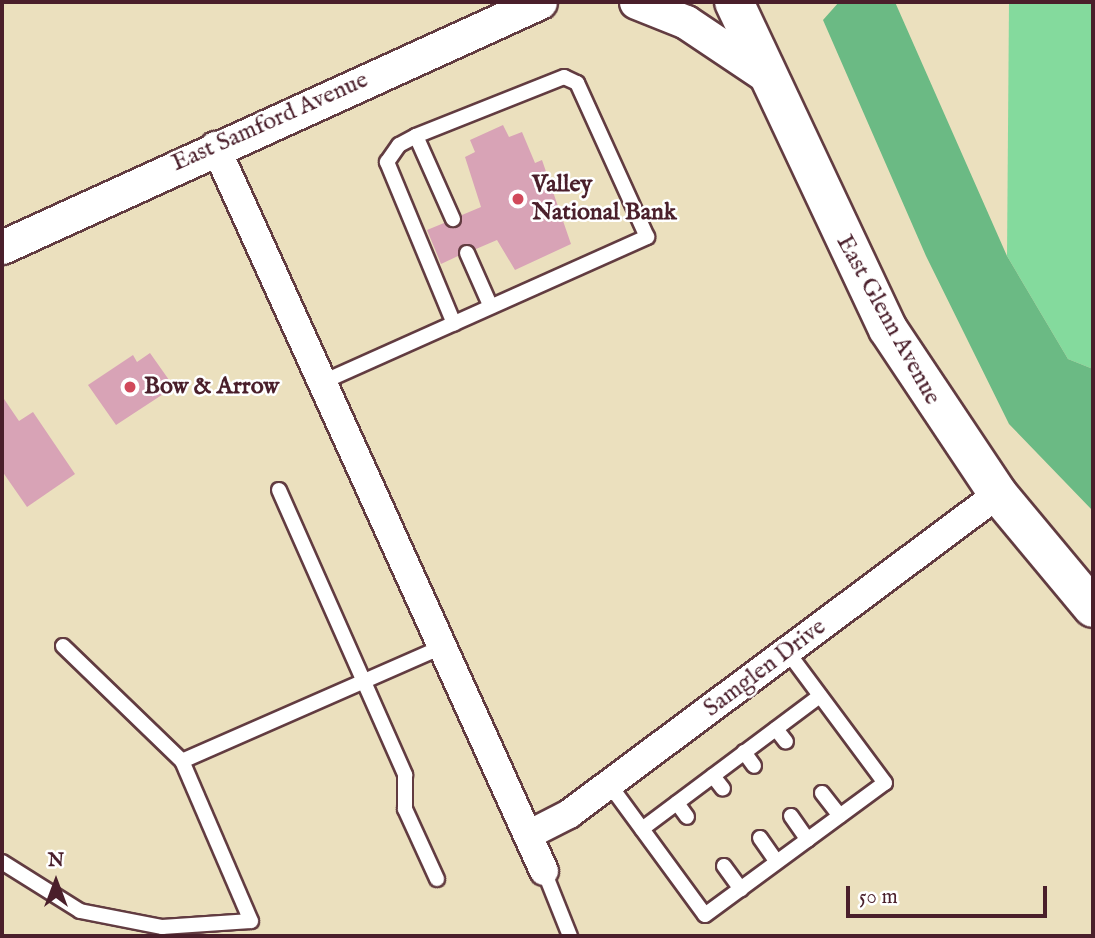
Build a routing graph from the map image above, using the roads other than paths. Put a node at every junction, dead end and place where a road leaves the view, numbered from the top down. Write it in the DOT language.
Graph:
graph roads {
  1 [pos="540,2"];
  2 [pos="636,2"];
  3 [pos="734,2"];
  4 [pos="771,79"];
  5 [pos="416,136"];
  6 [pos="215,146"];
  7 [pos="453,219"];
  8 [pos="2,247"];
  9 [pos="467,253"];
  10 [pos="490,305"];
  11 [pos="454,324"];
  12 [pos="325,381"];
  13 [pos="279,490"];
  14 [pos="998,494"];
  15 [pos="1093,607"];
  16 [pos="63,646"];
  17 [pos="444,646"];
  18 [pos="787,651"];
  19 [pos="366,680"];
  20 [pos="820,696"];
  21 [pos="776,729"];
  22 [pos="786,742"];
  23 [pos="744,752"];
  24 [pos="182,761"];
  25 [pos="754,766"];
  26 [pos="713,776"];
  27 [pos="609,784"];
  28 [pos="723,789"];
  29 [pos="822,793"];
  30 [pos="677,803"];
  31 [pos="790,816"];
  32 [pos="840,816"];
  33 [pos="687,817"];
  34 [pos="642,829"];
  35 [pos="528,835"];
  36 [pos="760,838"];
  37 [pos="808,840"];
  38 [pos="2,862"];
  39 [pos="777,862"];
  40 [pos="724,866"];
  41 [pos="544,872"];
  42 [pos="437,879"];
  43 [pos="741,889"];
  44 [pos="570,936"];
  1 -- 6 [label="street, East Samford Avenue"];
  2 -- 4 [label="street"];
  3 -- 4 [label="main road, East Glenn Avenue"];
  4 -- 14 [label="main road, East Glenn Avenue"];
  5 -- 7 [label="lane"];
  5 -- 10 [label="lane"];
  5 -- 11 [label="lane"];
  6 -- 8 [label="street, East Samford Avenue"];
  6 -- 12 [label="street"];
  9 -- 10 [label="lane"];
  10 -- 11 [label="lane"];
  11 -- 12 [label="lane"];
  12 -- 17 [label="street"];
  13 -- 19 [label="lane"];
  14 -- 15 [label="main road, East Glenn Avenue"];
  14 -- 18 [label="street, Samglen Drive"];
  16 -- 24 [label="lane"];
  17 -- 19 [label="lane"];
  17 -- 35 [label="street"];
  18 -- 20 [label="lane"];
  18 -- 27 [label="street, Samglen Drive"];
  19 -- 24 [label="lane"];
  19 -- 42 [label="lane"];
  20 -- 21 [label="lane"];
  20 -- 32 [label="lane"];
  21 -- 22 [label="lane"];
  21 -- 23 [label="lane"];
  23 -- 25 [label="lane"];
  23 -- 26 [label="lane"];
  24 -- 38 [label="lane"];
  26 -- 28 [label="lane"];
  26 -- 30 [label="lane"];
  27 -- 34 [label="lane"];
  27 -- 35 [label="street, Samglen Drive"];
  29 -- 32 [label="lane"];
  30 -- 33 [label="lane"];
  30 -- 34 [label="lane"];
  31 -- 37 [label="lane"];
  32 -- 37 [label="lane"];
  34 -- 43 [label="lane"];
  35 -- 41 [label="street"];
  36 -- 39 [label="lane"];
  37 -- 39 [label="lane"];
  39 -- 43 [label="lane"];
  40 -- 43 [label="lane"];
  41 -- 44 [label="lane"];
}
